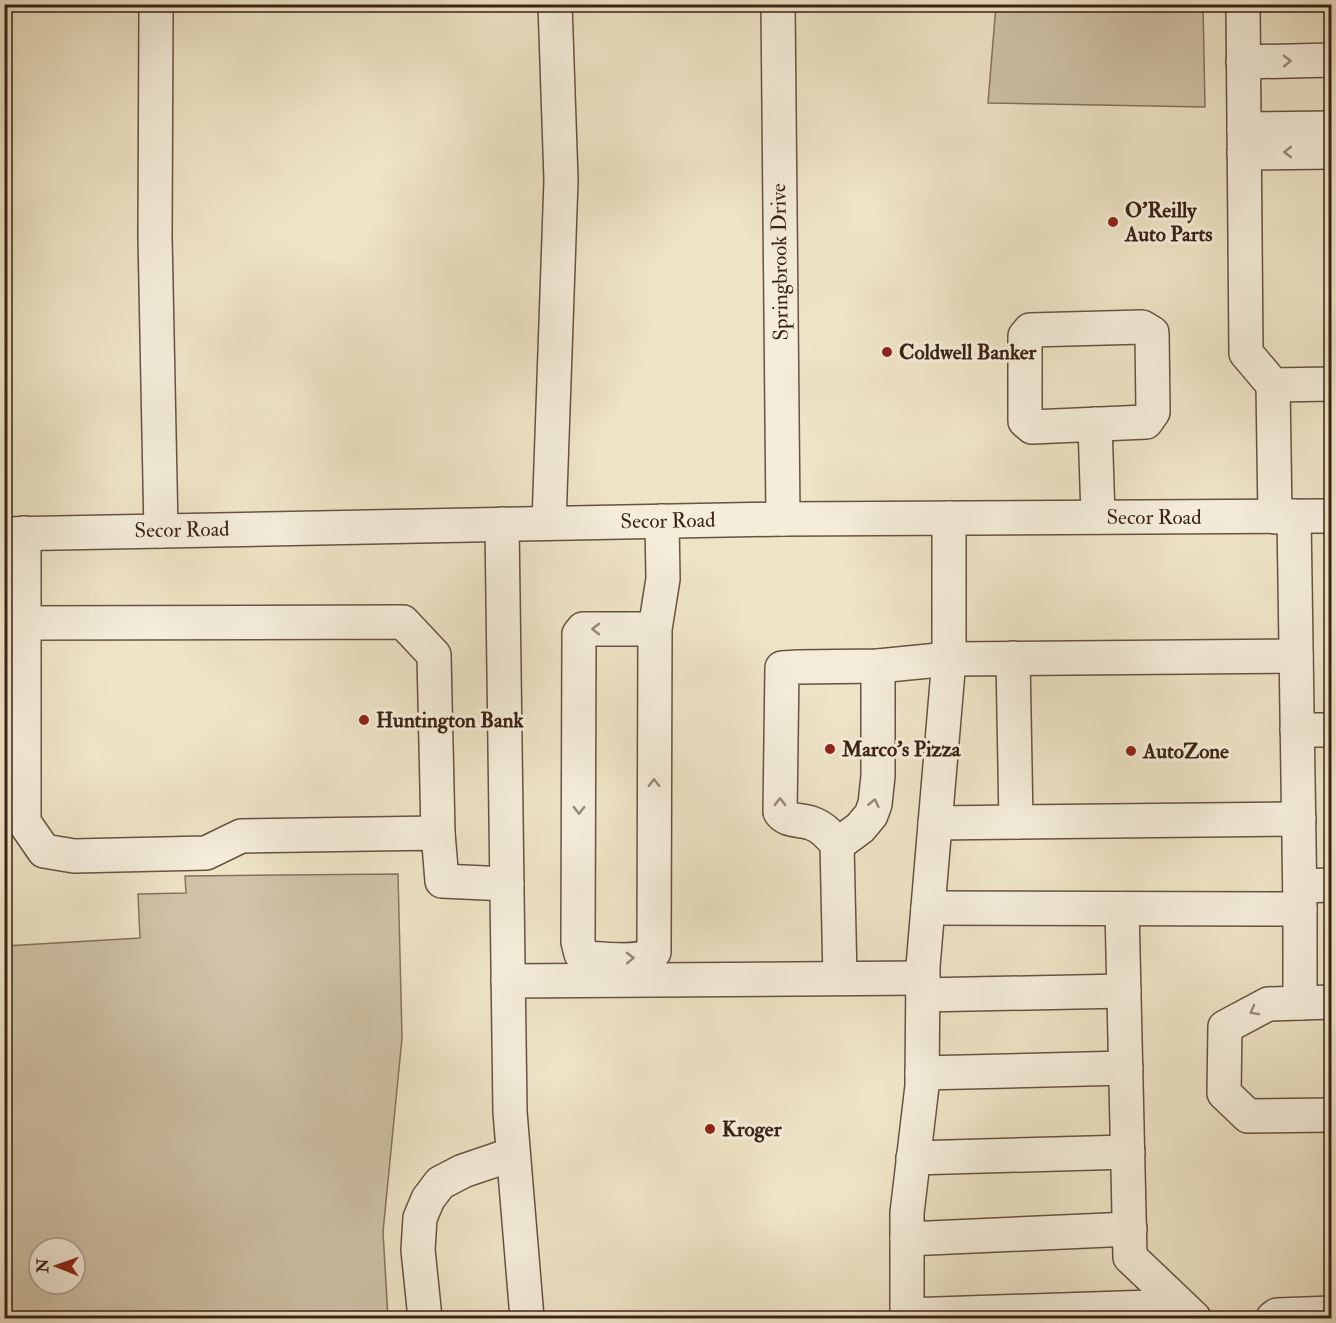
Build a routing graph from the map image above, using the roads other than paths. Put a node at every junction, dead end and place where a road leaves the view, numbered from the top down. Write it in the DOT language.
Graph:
graph roads {
  1 [pos="555,4"];
  2 [pos="778,4"];
  3 [pos="1243,4"];
  4 [pos="156,10"];
  5 [pos="1332,60"];
  6 [pos="1243,62"];
  7 [pos="1332,128"];
  8 [pos="1244,141"];
  9 [pos="1332,152"];
  10 [pos="1332,384"];
  11 [pos="1273,385"];
  12 [pos="1095,424"];
  13 [pos="1284,516"];
  14 [pos="1332,516"];
  15 [pos="1098,517"];
  16 [pos="949,518"];
  17 [pos="783,519"];
  18 [pos="662,521"];
  19 [pos="549,523"];
  20 [pos="502,524"];
  21 [pos="161,531"];
  22 [pos="14,534"];
  23 [pos="24,622"];
  24 [pos="655,629"];
  25 [pos="1296,656"];
  26 [pos="1013,658"];
  27 [pos="949,659"];
  28 [pos="878,666"];
  29 [pos="1297,730"];
  30 [pos="1332,730"];
  31 [pos="1299,819"];
  32 [pos="1016,822"];
  33 [pos="935,823"];
  34 [pos="438,832"];
  35 [pos="837,845"];
  36 [pos="507,884"];
  37 [pos="1311,894"];
  38 [pos="928,908"];
  39 [pos="1122,909"];
  40 [pos="840,978"];
  41 [pos="508,981"];
  42 [pos="923,986"];
  43 [pos="1124,991"];
  44 [pos="1316,1002"];
  45 [pos="1126,1068"];
  46 [pos="922,1073"];
  47 [pos="1332,1115"];
  48 [pos="1128,1152"];
  49 [pos="513,1154"];
  50 [pos="913,1158"];
  51 [pos="1130,1229"];
  52 [pos="907,1239"];
  53 [pos="1187,1312"];
  54 [pos="1332,1313"];
  55 [pos="907,1317"];
  56 [pos="425,1318"];
  57 [pos="527,1318"];
  58 [pos="1273,1318"];
  1 -- 19 [label="street"];
  2 -- 17 [label="street, Springbrook Drive"];
  3 -- 6 [label="street"];
  4 -- 21 [label="street"];
  6 -- 5 [label="street, one-way"];
  6 -- 8 [label="street"];
  7 -- 8 [label="street"];
  9 -- 8 [label="street, one-way"];
  8 -- 11 [label="street"];
  10 -- 11 [label="street"];
  11 -- 13 [label="street"];
  12 -- 12 [label="street"];
  12 -- 15 [label="street"];
  13 -- 14 [label="street, Secor Road"];
  13 -- 15 [label="street, Secor Road"];
  13 -- 25 [label="street"];
  15 -- 16 [label="street, Secor Road"];
  16 -- 17 [label="street, Secor Road"];
  16 -- 27 [label="street"];
  17 -- 18 [label="street, Secor Road"];
  18 -- 19 [label="street, Secor Road"];
  18 -- 24 [label="street"];
  19 -- 20 [label="street, Secor Road"];
  20 -- 21 [label="street, Secor Road"];
  20 -- 36 [label="street"];
  21 -- 22 [label="street, Secor Road"];
  22 -- 23 [label="street"];
  23 -- 34 [label="street"];
  23 -- 34 [label="street"];
  24 -- 24 [label="street, one-way"];
  25 -- 26 [label="street"];
  25 -- 29 [label="street"];
  26 -- 27 [label="street"];
  26 -- 32 [label="street"];
  27 -- 28 [label="street"];
  27 -- 33 [label="street"];
  35 -- 28 [label="street, one-way"];
  35 -- 28 [label="street, one-way"];
  29 -- 30 [label="street"];
  29 -- 31 [label="street"];
  31 -- 32 [label="street"];
  31 -- 37 [label="street"];
  32 -- 33 [label="street"];
  33 -- 38 [label="street"];
  34 -- 36 [label="street"];
  35 -- 40 [label="street"];
  36 -- 41 [label="street"];
  37 -- 39 [label="street"];
  37 -- 44 [label="street"];
  38 -- 39 [label="street"];
  38 -- 42 [label="street"];
  39 -- 43 [label="street"];
  40 -- 41 [label="street"];
  40 -- 42 [label="street"];
  41 -- 49 [label="street"];
  42 -- 43 [label="street"];
  42 -- 46 [label="street"];
  43 -- 45 [label="street"];
  44 -- 47 [label="street, one-way"];
  45 -- 46 [label="street"];
  45 -- 48 [label="street"];
  46 -- 50 [label="street"];
  48 -- 50 [label="street"];
  48 -- 51 [label="street"];
  49 -- 56 [label="street"];
  49 -- 57 [label="street"];
  50 -- 52 [label="street"];
  51 -- 52 [label="street"];
  51 -- 53 [label="street"];
  52 -- 55 [label="street"];
  53 -- 55 [label="street"];
  54 -- 58 [label="street"];
}
